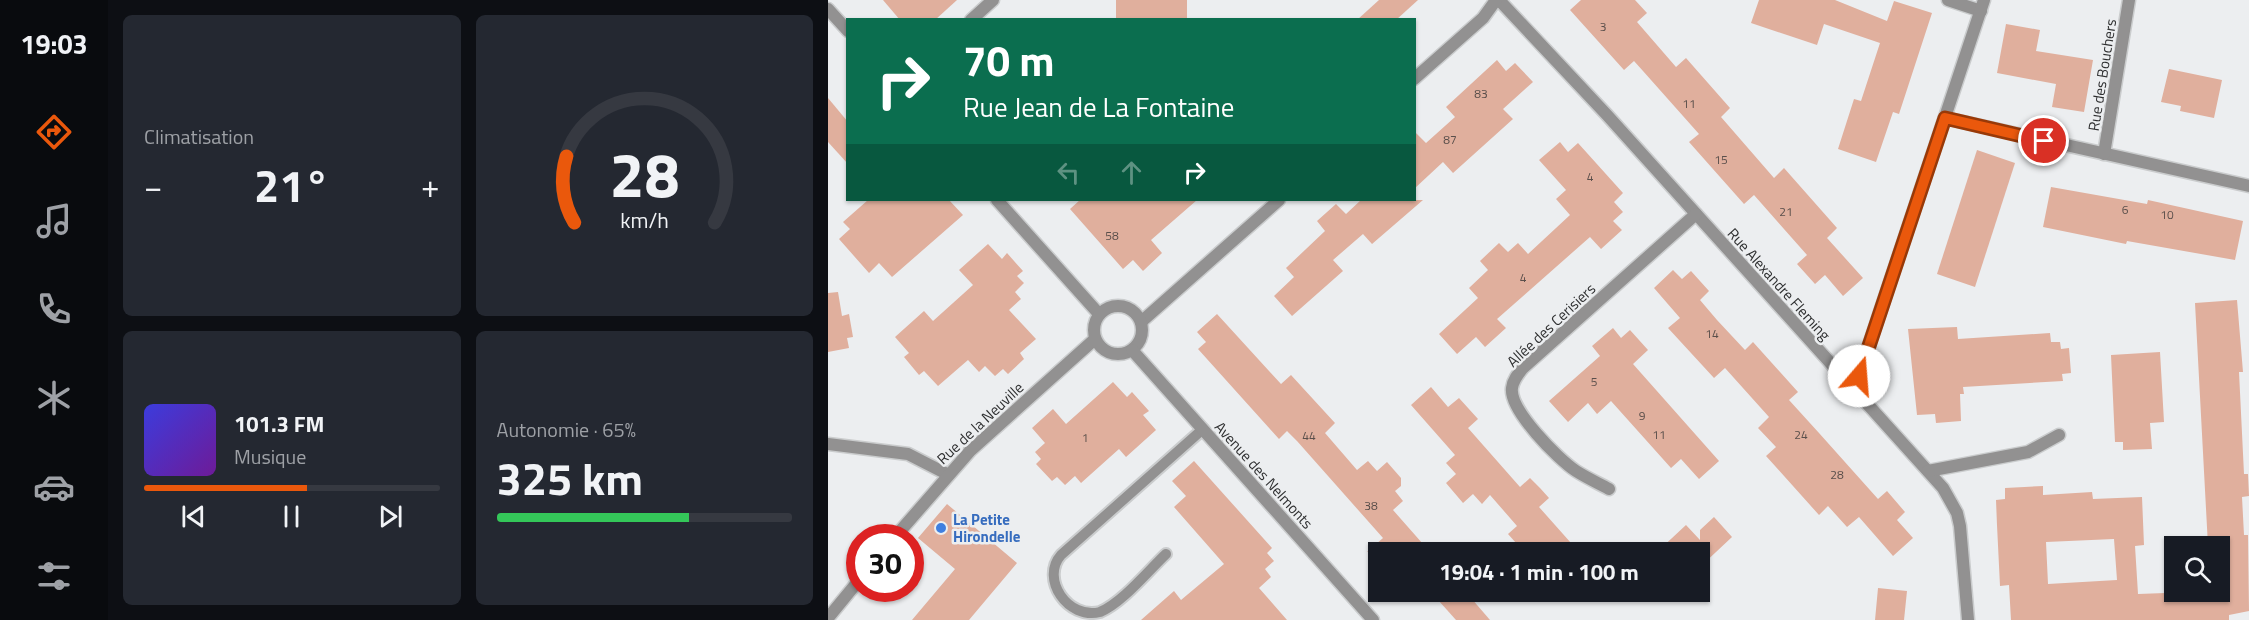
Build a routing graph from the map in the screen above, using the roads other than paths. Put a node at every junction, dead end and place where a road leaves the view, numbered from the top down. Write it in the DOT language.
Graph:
graph roads {
  1 [pos="993,0"];
  2 [pos="1498,0"];
  3 [pos="1948,0"];
  4 [pos="2129,0"];
  5 [pos="1982,5"];
  6 [pos="828,9"];
  7 [pos="973,18"];
  8 [pos="846,29"];
  9 [pos="1416,77"];
  10 [pos="1945,118"];
  11 [pos="2104,154"];
  12 [pos="2249,186"];
  13 [pos="998,201"];
  14 [pos="1278,201"];
  15 [pos="1696,214"];
  16 [pos="1099,314"];
  17 [pos="1141,322"];
  18 [pos="1095,339"];
  19 [pos="1132,350"];
  20 [pos="1854,390"];
  21 [pos="1203,429"];
  22 [pos="2059,435"];
  23 [pos="828,444"];
  24 [pos="1928,471"];
  25 [pos="947,474"];
  26 [pos="1609,489"];
  27 [pos="906,524"];
  28 [pos="1166,554"];
  29 [pos="846,596"];
  30 [pos="828,618"];
  31 [pos="1373,620"];
  32 [pos="1968,620"];
  1 -- 7 [label="street"];
  2 -- 9 [label="street"];
  2 -- 15 [label="street, Rue Alexandre Fleming"];
  3 -- 5 [label="street"];
  4 -- 11 [label="street, Rue des Bouchers"];
  5 -- 10 [label="street"];
  6 -- 8 [label="street"];
  10 -- 11 [label="street"];
  10 -- 20 [label="street"];
  11 -- 12 [label="street"];
  13 -- 16 [label="street"];
  14 -- 17 [label="street"];
  15 -- 20 [label="street, Rue Alexandre Fleming"];
  15 -- 26 [label="street, Allée des Cerisiers"];
  16 -- 17 [label="street"];
  16 -- 18 [label="street"];
  17 -- 19 [label="street"];
  18 -- 19 [label="street"];
  18 -- 25 [label="street, Rue de la Neuville"];
  19 -- 21 [label="street, Avenue des Nelmonts"];
  20 -- 24 [label="street, Rue Alexandre Fleming"];
  21 -- 28 [label="lane"];
  21 -- 31 [label="street, Avenue des Nelmonts"];
  22 -- 24 [label="street"];
  23 -- 25 [label="street"];
  24 -- 32 [label="street, Rue Alexandre Fleming"];
  25 -- 27 [label="street, Rue de la Neuville"];
  29 -- 30 [label="street"];
}
